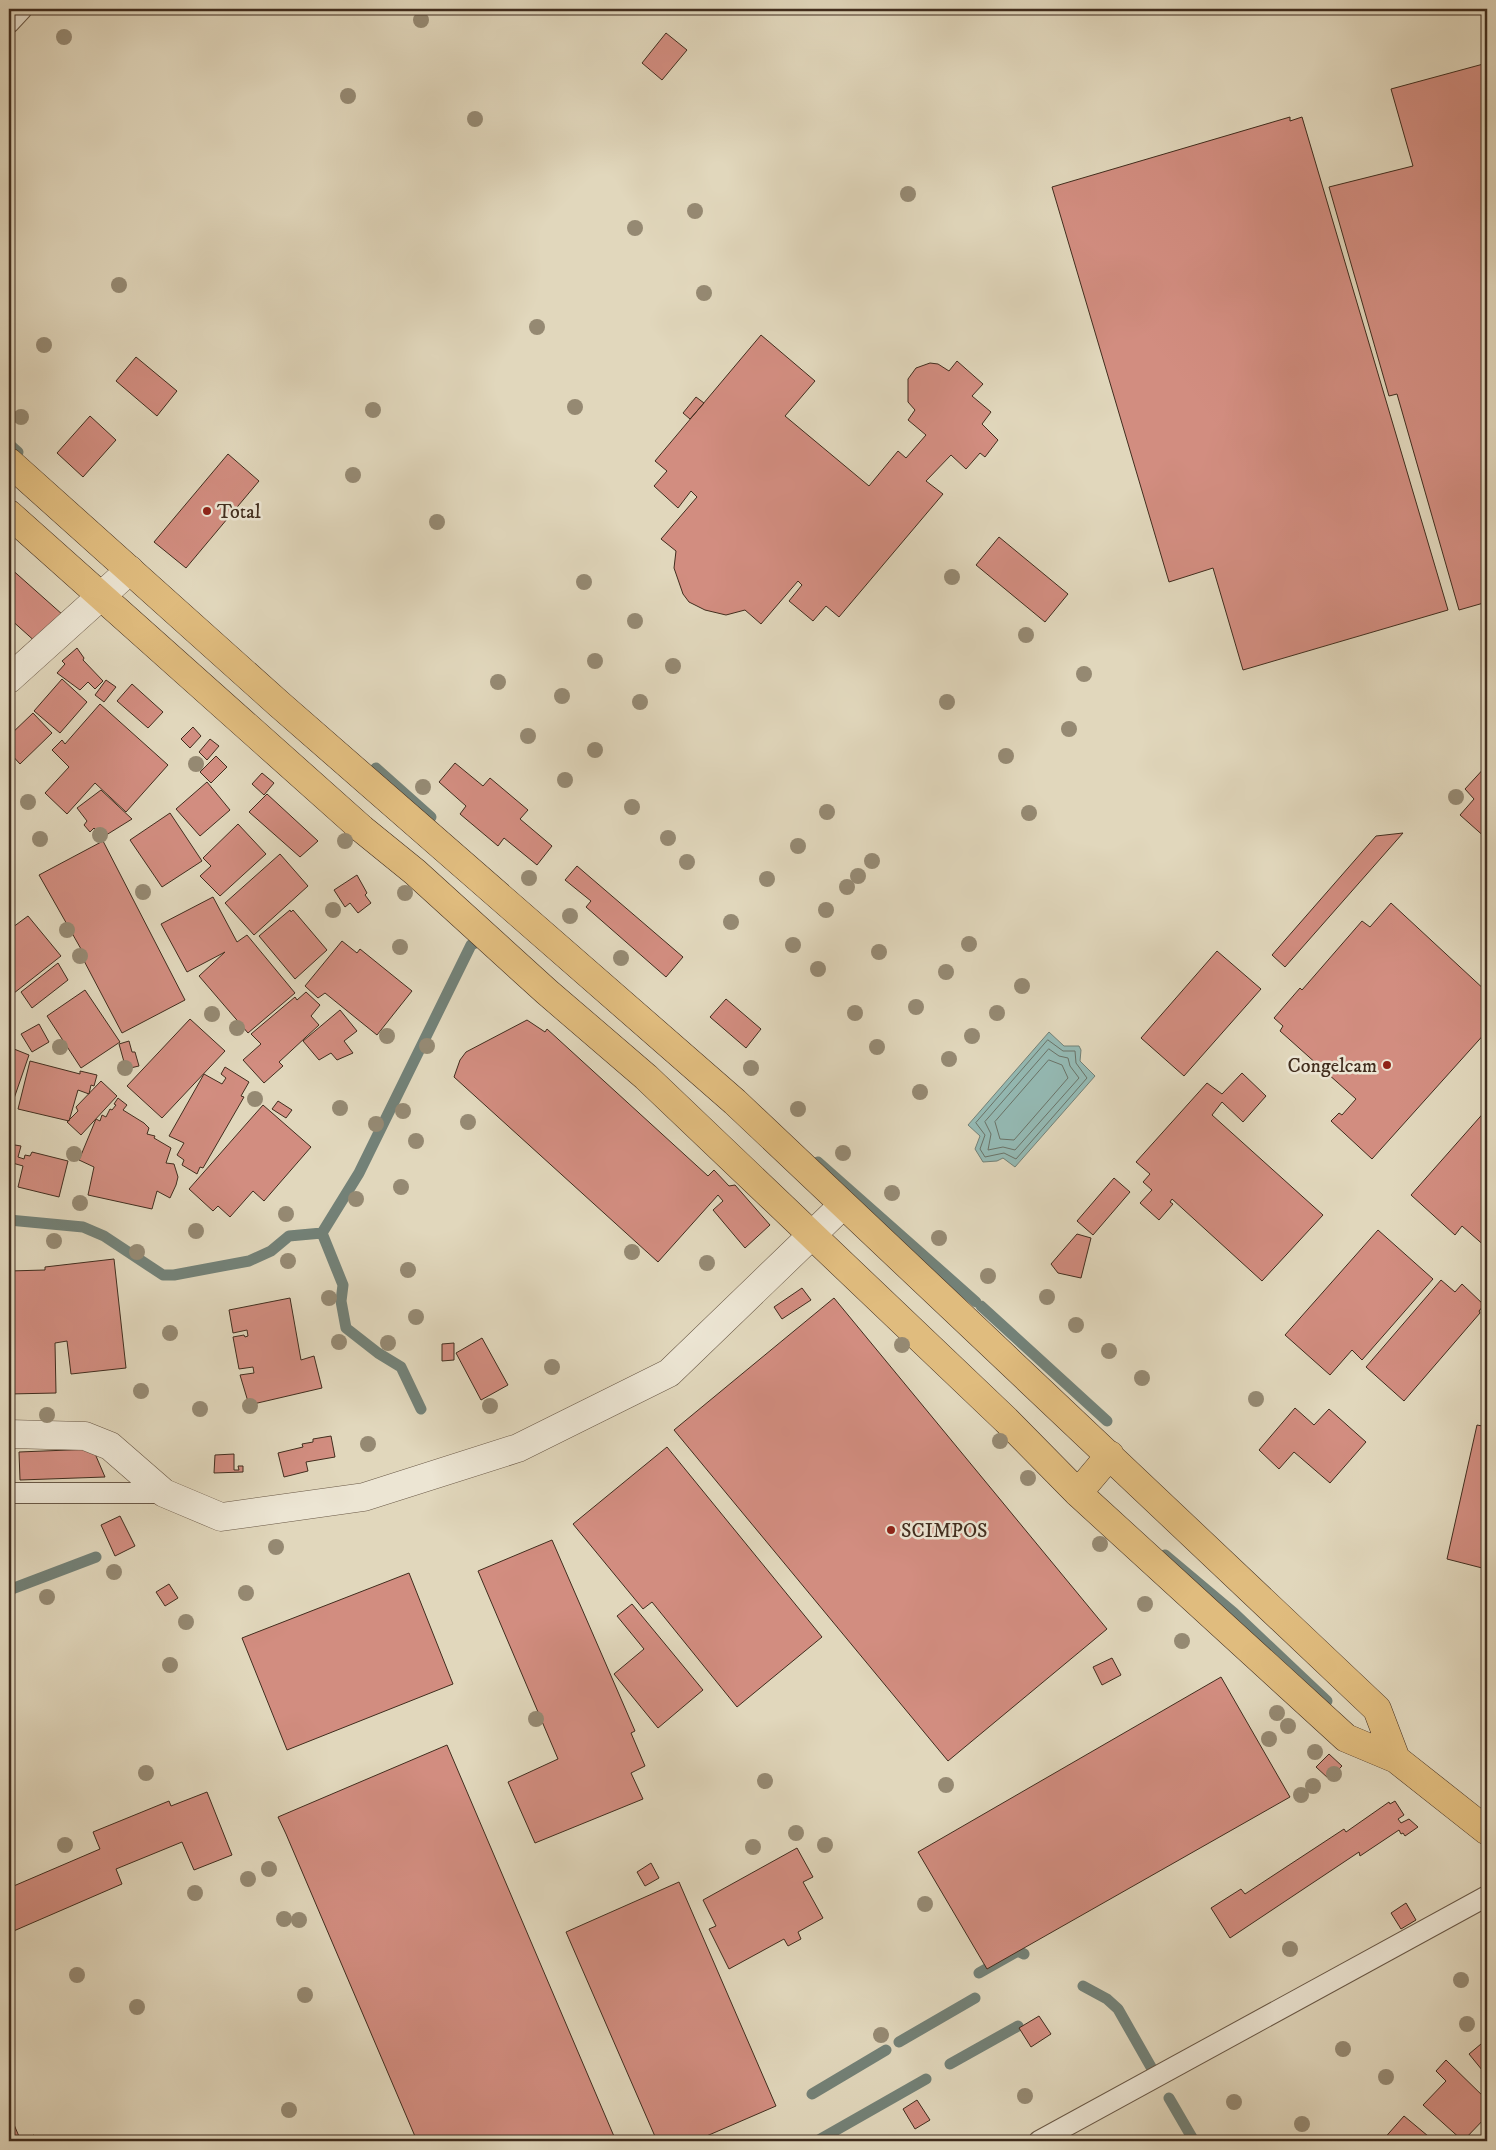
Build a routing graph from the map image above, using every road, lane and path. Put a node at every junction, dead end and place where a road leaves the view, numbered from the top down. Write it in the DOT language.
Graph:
graph roads {
  1 [pos="22,9"];
  2 [pos="9,23"];
  3 [pos="9,462"];
  4 [pos="9,514"];
  5 [pos="130,570"];
  6 [pos="102,597"];
  7 [pos="9,679"];
  8 [pos="438,843"];
  9 [pos="415,872"];
  10 [pos="673,1047"];
  11 [pos="646,1077"];
  12 [pos="844,1205"];
  13 [pos="812,1234"];
  14 [pos="9,1434"];
  15 [pos="1110,1455"];
  16 [pos="1078,1492"];
  17 [pos="9,1493"];
  18 [pos="164,1493"];
  19 [pos="1396,1759"];
  20 [pos="1487,1831"];
  21 [pos="1487,1896"];
  22 [pos="1039,2141"];
  1 -- 2 [label="lane"];
  3 -- 5 [label="main road"];
  4 -- 6 [label="main road"];
  5 -- 6 [label="street"];
  5 -- 8 [label="main road"];
  6 -- 7 [label="street"];
  6 -- 9 [label="main road"];
  8 -- 9 [label="main road"];
  8 -- 10 [label="main road"];
  9 -- 11 [label="main road"];
  10 -- 11 [label="main road"];
  10 -- 12 [label="main road"];
  11 -- 13 [label="main road"];
  12 -- 13 [label="street"];
  12 -- 15 [label="main road"];
  13 -- 16 [label="main road"];
  13 -- 18 [label="street"];
  14 -- 18 [label="street"];
  15 -- 16 [label="main road"];
  15 -- 19 [label="main road"];
  16 -- 19 [label="main road"];
  17 -- 18 [label="lane"];
  19 -- 20 [label="main road"];
  21 -- 22 [label="lane"];
}
